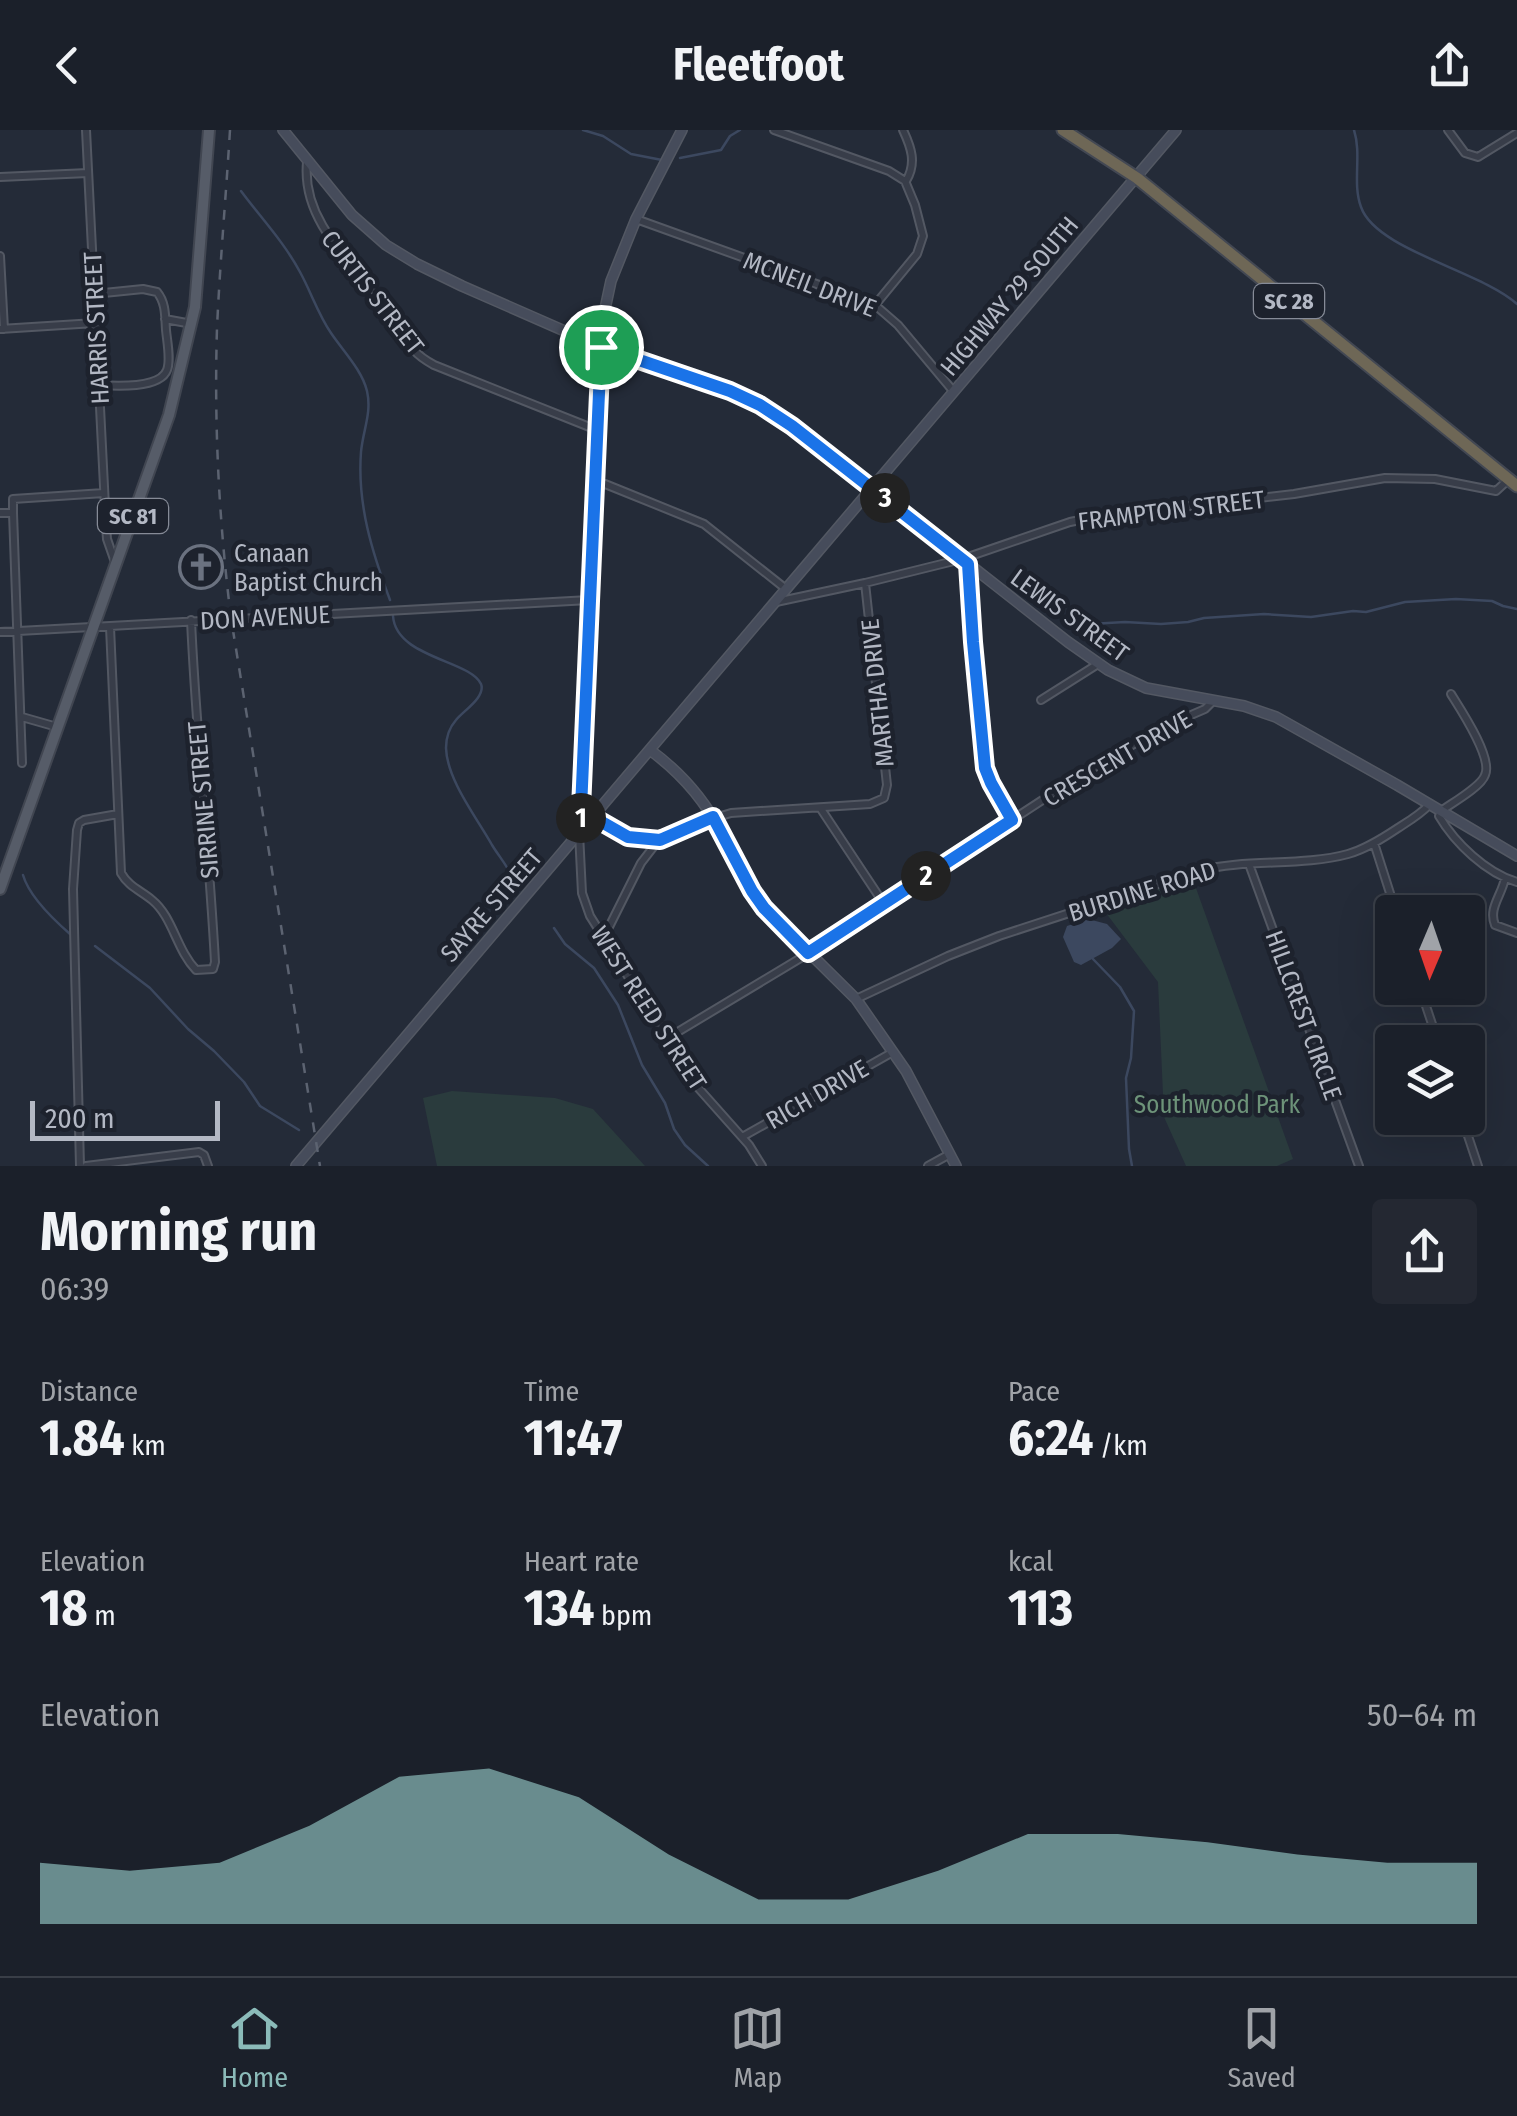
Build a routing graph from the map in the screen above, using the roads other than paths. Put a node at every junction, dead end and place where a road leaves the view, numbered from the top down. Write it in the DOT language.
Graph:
graph roads {
  1 [pos="86,130"];
  2 [pos="208,130"];
  3 [pos="283,130"];
  4 [pos="682,130"];
  5 [pos="774,130"];
  6 [pos="903,130"];
  7 [pos="1064,130"];
  8 [pos="1176,130"];
  9 [pos="1448,130"];
  10 [pos="1517,133"];
  11 [pos="306,160"];
  12 [pos="88,173"];
  13 [pos="0,176"];
  14 [pos="1136,178"];
  15 [pos="906,181"];
  16 [pos="636,220"];
  17 [pos="0,256"];
  18 [pos="94,294"];
  19 [pos="875,305"];
  20 [pos="165,319"];
  21 [pos="95,323"];
  22 [pos="192,324"];
  23 [pos="2,329"];
  24 [pos="601,347"];
  25 [pos="98,385"];
  26 [pos="954,392"];
  27 [pos="597,430"];
  28 [pos="595,483"];
  29 [pos="1513,483"];
  30 [pos="873,488"];
  31 [pos="104,494"];
  32 [pos="0,513"];
  33 [pos="13,513"];
  34 [pos="106,526"];
  35 [pos="120,528"];
  36 [pos="965,562"];
  37 [pos="116,563"];
  38 [pos="864,583"];
  39 [pos="786,589"];
  40 [pos="589,600"];
  41 [pos="776,602"];
  42 [pos="191,620"];
  43 [pos="110,627"];
  44 [pos="93,628"];
  45 [pos="18,631"];
  46 [pos="0,632"];
  47 [pos="1098,664"];
  48 [pos="1451,694"];
  49 [pos="1041,700"];
  50 [pos="1212,700"];
  51 [pos="22,717"];
  52 [pos="57,727"];
  53 [pos="650,750"];
  54 [pos="22,763"];
  55 [pos="1430,804"];
  56 [pos="821,808"];
  57 [pos="1441,811"];
  58 [pos="118,814"];
  59 [pos="593,817"];
  60 [pos="713,817"];
  61 [pos="1012,820"];
  62 [pos="580,832"];
  63 [pos="660,840"];
  64 [pos="1374,843"];
  65 [pos="1517,856"];
  66 [pos="1249,864"];
  67 [pos="1504,878"];
  68 [pos="1517,882"];
  69 [pos="0,890"];
  70 [pos="1391,895"];
  71 [pos="884,904"];
  72 [pos="601,932"];
  73 [pos="1517,934"];
  74 [pos="808,953"];
  75 [pos="856,999"];
  76 [pos="666,1039"];
  77 [pos="893,1051"];
  78 [pos="1468,1135"];
  79 [pos="742,1137"];
  80 [pos="950,1154"];
  81 [pos="83,1166"];
  82 [pos="208,1166"];
  83 [pos="296,1166"];
  84 [pos="762,1166"];
  85 [pos="928,1166"];
  86 [pos="956,1166"];
  87 [pos="1359,1166"];
  88 [pos="1478,1166"];
  1 -- 12 [label="street, HARRIS STREET"];
  2 -- 22 [label="main road, SC 81"];
  3 -- 11 [label="street, LEWIS STREET"];
  4 -- 16 [label="street"];
  5 -- 15 [label="street"];
  6 -- 15 [label="street"];
  7 -- 14 [label="highway, SC 28"];
  8 -- 14 [label="street, HIGHWAY 29 SOUTH"];
  9 -- 10 [label="street"];
  11 -- 24 [label="street, LEWIS STREET"];
  11 -- 27 [label="street, CURTIS STREET"];
  12 -- 13 [label="street"];
  12 -- 18 [label="street, HARRIS STREET"];
  14 -- 26 [label="street, HIGHWAY 29 SOUTH"];
  14 -- 29 [label="highway, SC 28"];
  15 -- 19 [label="street"];
  16 -- 19 [label="street, MCNEIL DRIVE"];
  16 -- 24 [label="street"];
  17 -- 23 [label="street"];
  18 -- 20 [label="street"];
  18 -- 21 [label="street, HARRIS STREET"];
  19 -- 26 [label="street, MCNEIL DRIVE"];
  20 -- 22 [label="street"];
  20 -- 25 [label="street"];
  21 -- 23 [label="street"];
  21 -- 25 [label="street, HARRIS STREET"];
  22 -- 35 [label="main road, SC 81"];
  24 -- 27 [label="street"];
  24 -- 30 [label="street, LEWIS STREET"];
  25 -- 31 [label="street, HARRIS STREET"];
  26 -- 30 [label="street, HIGHWAY 29 SOUTH"];
  27 -- 28 [label="street"];
  28 -- 39 [label="street"];
  28 -- 40 [label="street"];
  29 -- 36 [label="street, FRAMPTON STREET"];
  30 -- 36 [label="street, LEWIS STREET"];
  30 -- 39 [label="street, SAYRE STREET"];
  31 -- 33 [label="street"];
  31 -- 34 [label="street, HARRIS STREET"];
  32 -- 33 [label="street"];
  33 -- 45 [label="street"];
  34 -- 35 [label="street"];
  34 -- 37 [label="street, HARRIS STREET"];
  35 -- 37 [label="main road, SC 81"];
  36 -- 38 [label="street, FRAMPTON STREET"];
  36 -- 47 [label="street, LEWIS STREET"];
  36 -- 61 [label="street"];
  37 -- 44 [label="main road, SC 81"];
  38 -- 41 [label="street, FRAMPTON STREET"];
  38 -- 56 [label="street, MARTHA DRIVE"];
  39 -- 41 [label="street, SAYRE STREET"];
  40 -- 42 [label="street, DON AVENUE"];
  40 -- 62 [label="street"];
  41 -- 53 [label="street, SAYRE STREET"];
  42 -- 43 [label="street, DON AVENUE"];
  42 -- 58 [label="street, SIRRINE STREET"];
  43 -- 44 [label="street, DON AVENUE"];
  43 -- 58 [label="street"];
  44 -- 45 [label="street, DON AVENUE"];
  44 -- 52 [label="main road, SC 81"];
  45 -- 46 [label="street, DON AVENUE"];
  45 -- 51 [label="street"];
  47 -- 49 [label="street"];
  47 -- 50 [label="street, LEWIS STREET"];
  48 -- 57 [label="street"];
  50 -- 55 [label="street, LEWIS STREET"];
  50 -- 61 [label="street, CRESCENT DRIVE"];
  51 -- 52 [label="street"];
  51 -- 54 [label="street"];
  52 -- 69 [label="main road, SC 81"];
  53 -- 59 [label="street, SAYRE STREET"];
  53 -- 60 [label="street"];
  55 -- 57 [label="street, LEWIS STREET"];
  55 -- 64 [label="street, BURDINE ROAD"];
  56 -- 60 [label="street, MARTHA DRIVE"];
  56 -- 71 [label="street"];
  57 -- 65 [label="street, LEWIS STREET"];
  57 -- 67 [label="street"];
  58 -- 81 [label="street"];
  59 -- 62 [label="street, SAYRE STREET"];
  59 -- 63 [label="street"];
  60 -- 63 [label="street, MARTHA DRIVE"];
  60 -- 74 [label="street"];
  61 -- 71 [label="street, CRESCENT DRIVE"];
  62 -- 72 [label="street, WEST REED STREET"];
  62 -- 83 [label="street, SAYRE STREET"];
  63 -- 72 [label="street"];
  64 -- 66 [label="street, BURDINE ROAD"];
  64 -- 70 [label="street"];
  66 -- 75 [label="street, BURDINE ROAD"];
  66 -- 87 [label="street, HILLCREST CIRCLE"];
  67 -- 68 [label="street"];
  67 -- 73 [label="street"];
  71 -- 74 [label="street, CRESCENT DRIVE"];
  72 -- 76 [label="street, WEST REED STREET"];
  74 -- 75 [label="street"];
  74 -- 76 [label="street, CRESCENT DRIVE"];
  75 -- 77 [label="street"];
  76 -- 79 [label="street, WEST REED STREET"];
  77 -- 79 [label="street, RICH DRIVE"];
  77 -- 80 [label="street"];
  78 -- 88 [label="street"];
  79 -- 84 [label="street, WEST REED STREET"];
  80 -- 85 [label="street"];
  80 -- 86 [label="street"];
  81 -- 82 [label="street"];
}
